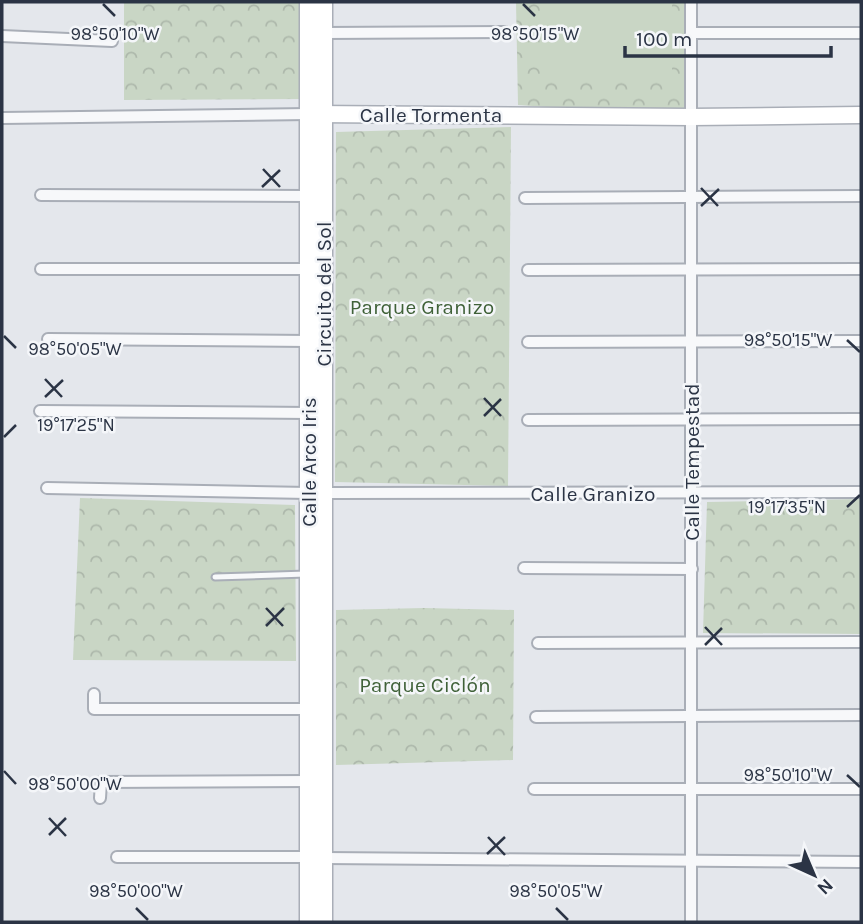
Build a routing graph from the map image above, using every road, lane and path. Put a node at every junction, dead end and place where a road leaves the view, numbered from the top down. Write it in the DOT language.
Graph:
graph roads {
  1 [pos="308,2"];
  2 [pos="324,2"];
  3 [pos="691,2"];
  4 [pos="505,32"];
  5 [pos="324,33"];
  6 [pos="691,33"];
  7 [pos="861,33"];
  8 [pos="2,36"];
  9 [pos="112,41"];
  10 [pos="316,114"];
  11 [pos="861,115"];
  12 [pos="691,117"];
  13 [pos="2,118"];
  14 [pos="41,195"];
  15 [pos="308,196"];
  16 [pos="691,196"];
  17 [pos="861,196"];
  18 [pos="525,198"];
  19 [pos="308,268"];
  20 [pos="41,269"];
  21 [pos="691,269"];
  22 [pos="861,269"];
  23 [pos="528,270"];
  24 [pos="48,339"];
  25 [pos="691,340"];
  26 [pos="308,341"];
  27 [pos="861,341"];
  28 [pos="528,342"];
  29 [pos="40,411"];
  30 [pos="309,413"];
  31 [pos="861,419"];
  32 [pos="528,420"];
  33 [pos="692,420"];
  34 [pos="47,488"];
  35 [pos="861,492"];
  36 [pos="316,494"];
  37 [pos="691,494"];
  38 [pos="524,568"];
  39 [pos="692,569"];
  40 [pos="309,573"];
  41 [pos="215,577"];
  42 [pos="316,621"];
  43 [pos="691,642"];
  44 [pos="860,642"];
  45 [pos="538,643"];
  46 [pos="94,694"];
  47 [pos="308,709"];
  48 [pos="861,715"];
  49 [pos="691,716"];
  50 [pos="536,717"];
  51 [pos="308,781"];
  52 [pos="534,789"];
  53 [pos="691,789"];
  54 [pos="861,789"];
  55 [pos="100,798"];
  56 [pos="117,857"];
  57 [pos="316,858"];
  58 [pos="691,861"];
  59 [pos="861,862"];
  60 [pos="308,922"];
  61 [pos="324,922"];
  62 [pos="691,922"];
  1 -- 10 [label="street, Calle Arco Iris"];
  2 -- 5 [label="street, Circuito del Sol"];
  3 -- 6 [label="street, Calle Tempestad"];
  4 -- 5 [label="street"];
  5 -- 10 [label="street, Circuito del Sol"];
  6 -- 7 [label="street"];
  6 -- 12 [label="street, Calle Tempestad"];
  8 -- 9 [label="street"];
  10 -- 12 [label="street, Calle Tormenta"];
  10 -- 13 [label="street, Calle Tormenta"];
  10 -- 15 [label="street, Calle Arco Iris"];
  10 -- 36 [label="street, Circuito del Sol"];
  11 -- 12 [label="street, Calle Tormenta"];
  12 -- 16 [label="street, Calle Tempestad"];
  14 -- 15 [label="street"];
  15 -- 19 [label="street, Calle Arco Iris"];
  16 -- 17 [label="street"];
  16 -- 18 [label="street"];
  16 -- 21 [label="street, Calle Tempestad"];
  19 -- 20 [label="street"];
  19 -- 26 [label="street, Calle Arco Iris"];
  21 -- 22 [label="street"];
  21 -- 23 [label="street"];
  21 -- 25 [label="street, Calle Tempestad"];
  24 -- 26 [label="street"];
  25 -- 27 [label="street"];
  25 -- 28 [label="street"];
  25 -- 33 [label="street, Calle Tempestad"];
  26 -- 30 [label="street, Calle Arco Iris"];
  29 -- 30 [label="street"];
  30 -- 36 [label="street, Calle Arco Iris"];
  31 -- 33 [label="street"];
  32 -- 33 [label="street"];
  33 -- 37 [label="street, Calle Tempestad"];
  34 -- 36 [label="street, Calle Granizo"];
  35 -- 37 [label="street, Calle Granizo"];
  36 -- 37 [label="street, Calle Granizo"];
  36 -- 40 [label="street, Calle Arco Iris"];
  36 -- 42 [label="street, Circuito del Sol"];
  37 -- 39 [label="street, Calle Tempestad"];
  38 -- 39 [label="street"];
  39 -- 43 [label="street, Calle Tempestad"];
  40 -- 41 [label="lane"];
  40 -- 42 [label="street, Calle Arco Iris"];
  42 -- 47 [label="street, Calle Arco Iris"];
  42 -- 57 [label="street, Circuito del Sol"];
  43 -- 44 [label="street"];
  43 -- 45 [label="street"];
  43 -- 49 [label="street, Calle Tempestad"];
  46 -- 47 [label="street"];
  47 -- 51 [label="street, Calle Arco Iris"];
  48 -- 49 [label="street"];
  49 -- 50 [label="street"];
  49 -- 53 [label="street, Calle Tempestad"];
  51 -- 55 [label="street"];
  51 -- 57 [label="street, Calle Arco Iris"];
  52 -- 53 [label="street"];
  53 -- 54 [label="street"];
  53 -- 58 [label="street, Calle Tempestad"];
  56 -- 57 [label="street"];
  57 -- 58 [label="street"];
  57 -- 60 [label="street, Calle Arco Iris"];
  57 -- 61 [label="street, Circuito del Sol"];
  58 -- 59 [label="street"];
  58 -- 62 [label="street, Calle Tempestad"];
}
